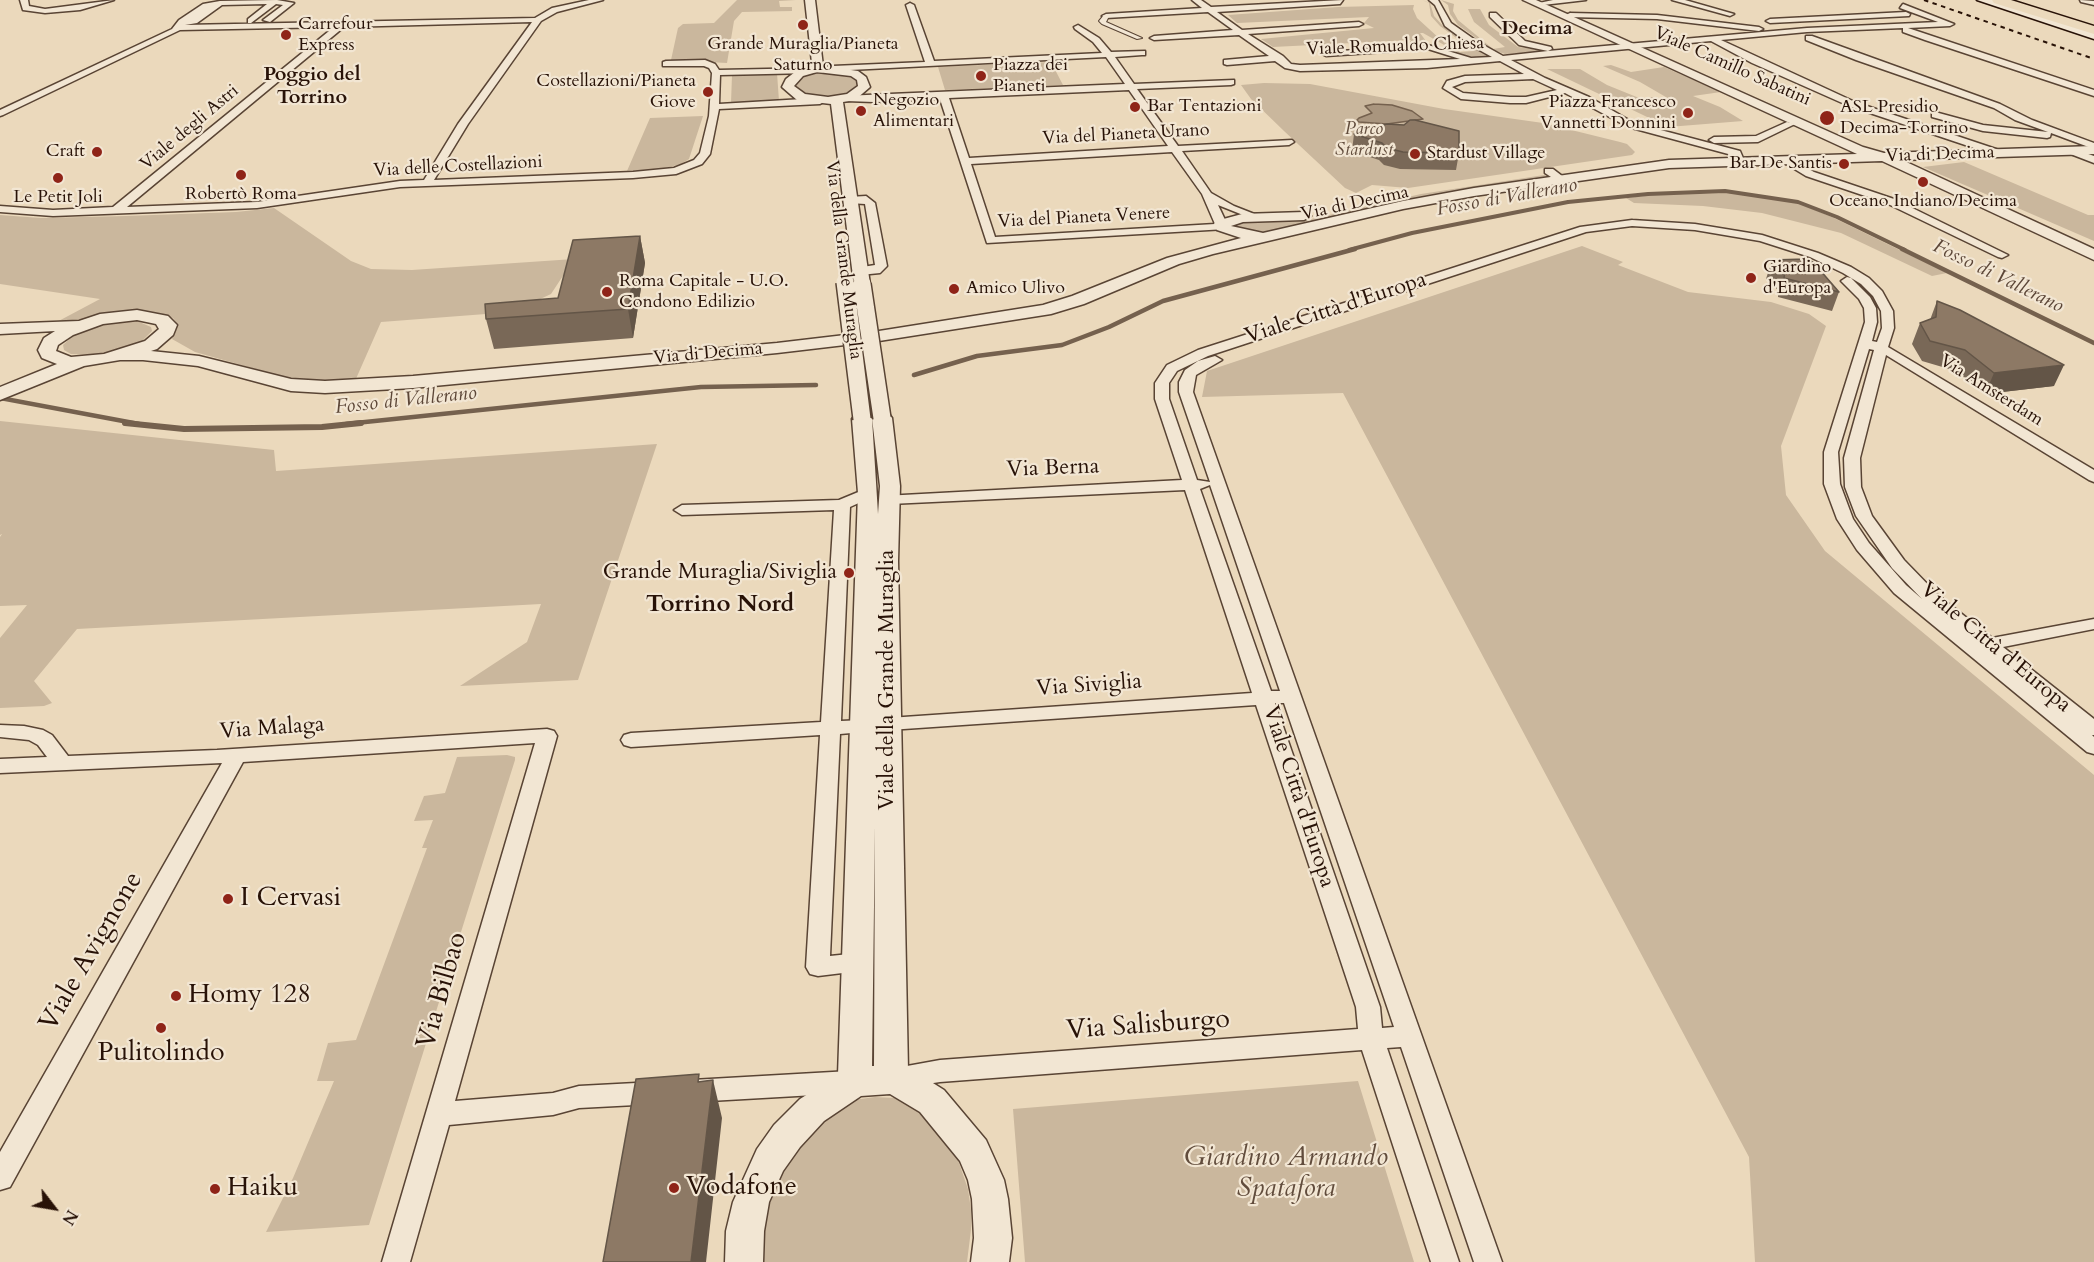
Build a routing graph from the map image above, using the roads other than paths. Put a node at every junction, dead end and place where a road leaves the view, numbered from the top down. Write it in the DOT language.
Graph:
graph roads {
  1 [pos="24,0"];
  2 [pos="34,0"];
  3 [pos="99,0"];
  4 [pos="110,0"];
  5 [pos="599,0"];
  6 [pos="810,0"];
  7 [pos="821,0"];
  8 [pos="1196,0"];
  9 [pos="1433,0"];
  10 [pos="1528,0"];
  11 [pos="1582,0"];
  12 [pos="1677,0"];
  13 [pos="1982,0"];
  14 [pos="1998,0"];
  15 [pos="2084,0"];
  16 [pos="274,2"];
  17 [pos="1340,2"];
  18 [pos="1540,2"];
  19 [pos="2094,3"];
  20 [pos="910,5"];
  21 [pos="1903,6"];
  22 [pos="1208,8"];
  23 [pos="1923,14"];
  24 [pos="1493,15"];
  25 [pos="1570,15"];
  26 [pos="1740,15"];
  27 [pos="1106,16"];
  28 [pos="1760,19"];
  29 [pos="267,20"];
  30 [pos="537,20"];
  31 [pos="251,21"];
  32 [pos="1770,21"];
  33 [pos="341,24"];
  34 [pos="1359,24"];
  35 [pos="1591,24"];
  36 [pos="180,26"];
  37 [pos="1078,27"];
  38 [pos="1897,27"];
  39 [pos="1818,30"];
  40 [pos="2094,30"];
  41 [pos="1243,32"];
  42 [pos="1793,32"];
  43 [pos="1779,33"];
  44 [pos="2094,35"];
  45 [pos="1746,37"];
  46 [pos="1154,38"];
  47 [pos="1139,39"];
  48 [pos="1714,40"];
  49 [pos="1638,47"];
  50 [pos="1564,52"];
  51 [pos="1142,53"];
  52 [pos="1109,55"];
  53 [pos="1313,55"];
  54 [pos="1289,57"];
  55 [pos="1277,58"];
  56 [pos="1504,58"];
  57 [pos="1474,61"];
  58 [pos="1227,62"];
  59 [pos="930,63"];
  60 [pos="666,64"];
  61 [pos="814,69"];
  62 [pos="832,69"];
  63 [pos="716,73"];
  64 [pos="1534,76"];
  65 [pos="1231,82"];
  66 [pos="1131,87"];
  67 [pos="1566,90"];
  68 [pos="2094,95"];
  69 [pos="943,96"];
  70 [pos="831,100"];
  71 [pos="714,107"];
  72 [pos="0,113"];
  73 [pos="1935,115"];
  74 [pos="1790,123"];
  75 [pos="2068,136"];
  76 [pos="2094,136"];
  77 [pos="1676,139"];
  78 [pos="1289,142"];
  79 [pos="1176,148"];
  80 [pos="2094,148"];
  81 [pos="2071,151"];
  82 [pos="1998,153"];
  83 [pos="1884,157"];
  84 [pos="1734,159"];
  85 [pos="1787,160"];
  86 [pos="2094,160"];
  87 [pos="966,161"];
  88 [pos="1555,175"];
  89 [pos="427,183"];
  90 [pos="1207,194"];
  91 [pos="849,200"];
  92 [pos="836,207"];
  93 [pos="0,209"];
  94 [pos="115,211"];
  95 [pos="1257,217"];
  96 [pos="1221,226"];
  97 [pos="1268,236"];
  98 [pos="1209,250"];
  99 [pos="2092,253"];
  100 [pos="2002,255"];
  101 [pos="853,277"];
  102 [pos="82,324"];
  103 [pos="0,329"];
  104 [pos="161,338"];
  105 [pos="1873,345"];
  106 [pos="46,353"];
  107 [pos="123,356"];
  108 [pos="199,361"];
  109 [pos="73,364"];
  110 [pos="0,387"];
  111 [pos="0,394"];
  112 [pos="2094,477"];
  113 [pos="1217,484"];
  114 [pos="1191,485"];
  115 [pos="879,496"];
  116 [pos="842,506"];
  117 [pos="682,510"];
  118 [pos="2094,624"];
  119 [pos="1978,646"];
  120 [pos="1293,696"];
  121 [pos="1265,697"];
  122 [pos="876,725"];
  123 [pos="829,729"];
  124 [pos="2094,729"];
  125 [pos="0,731"];
  126 [pos="548,736"];
  127 [pos="631,740"];
  128 [pos="2094,747"];
  129 [pos="236,756"];
  130 [pos="62,763"];
  131 [pos="0,766"];
  132 [pos="859,962"];
  133 [pos="1409,1036"];
  134 [pos="1371,1039"];
  135 [pos="891,1079"];
  136 [pos="855,1082"];
  137 [pos="439,1114"];
  138 [pos="0,1178"];
  139 [pos="396,1262"];
  140 [pos="744,1262"];
  141 [pos="990,1262"];
  142 [pos="1445,1262"];
  143 [pos="1488,1262"];
  1 -- 4 [label="street"];
  2 -- 3 [label="street"];
  5 -- 30 [label="street"];
  6 -- 61 [label="street"];
  7 -- 62 [label="street"];
  8 -- 22 [label="street"];
  9 -- 56 [label="street"];
  10 -- 49 [label="street, Viale Camillo Sabatini"];
  11 -- 18 [label="street"];
  12 -- 26 [label="street"];
  13 -- 44 [label="main road"];
  14 -- 40 [label="main road"];
  15 -- 19 [label="street"];
  16 -- 29 [label="street"];
  16 -- 31 [label="street"];
  16 -- 36 [label="street"];
  17 -- 22 [label="street"];
  18 -- 25 [label="street, Viale Camillo Sabatini"];
  20 -- 59 [label="street"];
  21 -- 23 [label="street"];
  22 -- 27 [label="street"];
  22 -- 41 [label="street"];
  23 -- 32 [label="street"];
  23 -- 38 [label="street"];
  24 -- 50 [label="street"];
  25 -- 35 [label="street, Viale Camillo Sabatini"];
  25 -- 43 [label="street"];
  27 -- 47 [label="street"];
  28 -- 32 [label="street"];
  30 -- 33 [label="street"];
  30 -- 89 [label="street"];
  32 -- 39 [label="street"];
  33 -- 36 [label="street"];
  33 -- 94 [label="street, Viale degli Astri"];
  34 -- 41 [label="street"];
  35 -- 45 [label="street"];
  35 -- 49 [label="street, Viale Camillo Sabatini"];
  36 -- 72 [label="street"];
  37 -- 52 [label="street"];
  38 -- 39 [label="street"];
  38 -- 68 [label="street"];
  39 -- 42 [label="street"];
  41 -- 46 [label="street"];
  41 -- 55 [label="street"];
  42 -- 43 [label="street"];
  42 -- 75 [label="street"];
  43 -- 45 [label="street"];
  45 -- 48 [label="street, Viale Romualdo Chiesa"];
  48 -- 49 [label="street, Viale Romualdo Chiesa"];
  48 -- 82 [label="street"];
  49 -- 50 [label="street, Viale Romualdo Chiesa"];
  49 -- 83 [label="street, Viale Camillo Sabatini"];
  50 -- 56 [label="street, Viale Romualdo Chiesa"];
  51 -- 52 [label="street"];
  52 -- 59 [label="street"];
  52 -- 66 [label="street"];
  53 -- 57 [label="street"];
  54 -- 55 [label="street"];
  55 -- 57 [label="street, Viale Romualdo Chiesa"];
  55 -- 58 [label="street"];
  56 -- 57 [label="street, Viale Romualdo Chiesa"];
  56 -- 64 [label="street"];
  59 -- 62 [label="street"];
  60 -- 63 [label="street"];
  61 -- 62 [label="street"];
  61 -- 63 [label="street"];
  61 -- 70 [label="street"];
  62 -- 70 [label="street"];
  63 -- 71 [label="street, Via delle Costellazioni"];
  64 -- 67 [label="street"];
  64 -- 67 [label="street"];
  65 -- 66 [label="street"];
  66 -- 69 [label="street"];
  66 -- 79 [label="street"];
  67 -- 77 [label="street"];
  69 -- 70 [label="street"];
  69 -- 87 [label="street, Via del Pianeta Venere"];
  70 -- 71 [label="street"];
  70 -- 91 [label="street, Via della Grande Muraglia"];
  70 -- 92 [label="street, Via della Grande Muraglia"];
  71 -- 89 [label="street, Via delle Costellazioni"];
  73 -- 75 [label="street"];
  74 -- 77 [label="street"];
  75 -- 76 [label="street"];
  75 -- 80 [label="street"];
  77 -- 84 [label="street"];
  78 -- 79 [label="street, Via del Pianeta Urano"];
  79 -- 87 [label="street, Via del Pianeta Urano"];
  79 -- 90 [label="street"];
  80 -- 81 [label="street, Via di Decima"];
  81 -- 82 [label="street, Via di Decima"];
  81 -- 86 [label="street"];
  82 -- 83 [label="street, Via di Decima"];
  83 -- 85 [label="street, Via di Decima"];
  83 -- 99 [label="street"];
  84 -- 85 [label="street, Via di Decima"];
  84 -- 88 [label="street, Via di Decima"];
  85 -- 100 [label="street"];
  87 -- 96 [label="street, Via del Pianeta Venere"];
  88 -- 95 [label="street, Via di Decima"];
  88 -- 97 [label="street, Via di Decima"];
  89 -- 94 [label="street, Via delle Costellazioni"];
  90 -- 95 [label="street, Via di Decima"];
  90 -- 96 [label="street"];
  91 -- 101 [label="street, Via della Grande Muraglia"];
  91 -- 101 [label="street"];
  93 -- 94 [label="street, Via delle Costellazioni"];
  95 -- 96 [label="street, Via di Decima"];
  96 -- 97 [label="street, Via di Decima"];
  96 -- 98 [label="street"];
  97 -- 98 [label="street, Via di Decima"];
  98 -- 108 [label="street, Via di Decima"];
  101 -- 115 [label="street, Viale della Grande Muraglia, bridge"];
  102 -- 103 [label="street"];
  102 -- 104 [label="street"];
  102 -- 106 [label="street"];
  103 -- 106 [label="street"];
  104 -- 107 [label="street"];
  104 -- 108 [label="street, Via di Decima"];
  105 -- 112 [label="street, Via Amsterdam"];
  105 -- 113 [label="street, Viale Città d'Europa"];
  105 -- 114 [label="street, Viale Città d'Europa"];
  105 -- 119 [label="street, Viale Città d'Europa"];
  106 -- 109 [label="street"];
  106 -- 110 [label="street"];
  107 -- 108 [label="street, Via di Decima"];
  107 -- 109 [label="street"];
  109 -- 111 [label="street"];
  113 -- 114 [label="street, Via Berna"];
  113 -- 120 [label="street, Viale Città d'Europa"];
  114 -- 115 [label="street, Via Berna"];
  114 -- 121 [label="street, Viale Città d'Europa"];
  115 -- 116 [label="street"];
  115 -- 122 [label="street, Viale della Grande Muraglia"];
  116 -- 117 [label="street"];
  116 -- 123 [label="street"];
  118 -- 119 [label="street"];
  119 -- 124 [label="street, Viale Città d'Europa"];
  119 -- 128 [label="street, Viale Città d'Europa"];
  120 -- 121 [label="street, Via Siviglia"];
  120 -- 133 [label="street, Viale Città d'Europa"];
  121 -- 122 [label="street, Via Siviglia"];
  121 -- 134 [label="street, Viale Città d'Europa"];
  122 -- 123 [label="street, Via Siviglia"];
  122 -- 132 [label="street, Viale della Grande Muraglia"];
  122 -- 135 [label="street, Viale della Grande Muraglia"];
  123 -- 127 [label="street, Via Siviglia"];
  123 -- 132 [label="street"];
  125 -- 130 [label="street"];
  126 -- 129 [label="street, Via Malaga"];
  126 -- 137 [label="street, Via Bilbao"];
  129 -- 130 [label="street, Via Malaga"];
  129 -- 138 [label="street, Viale Avignone"];
  130 -- 131 [label="street, Via Malaga"];
  132 -- 136 [label="street, Viale della Grande Muraglia"];
  133 -- 134 [label="street, Via Salisburgo"];
  133 -- 143 [label="street, Viale Città d'Europa"];
  134 -- 135 [label="street, Via Salisburgo"];
  134 -- 142 [label="street, Viale Città d'Europa"];
  135 -- 136 [label="street"];
  135 -- 141 [label="street"];
  136 -- 137 [label="street"];
  136 -- 140 [label="street"];
  137 -- 139 [label="street, Via Bilbao"];
}
